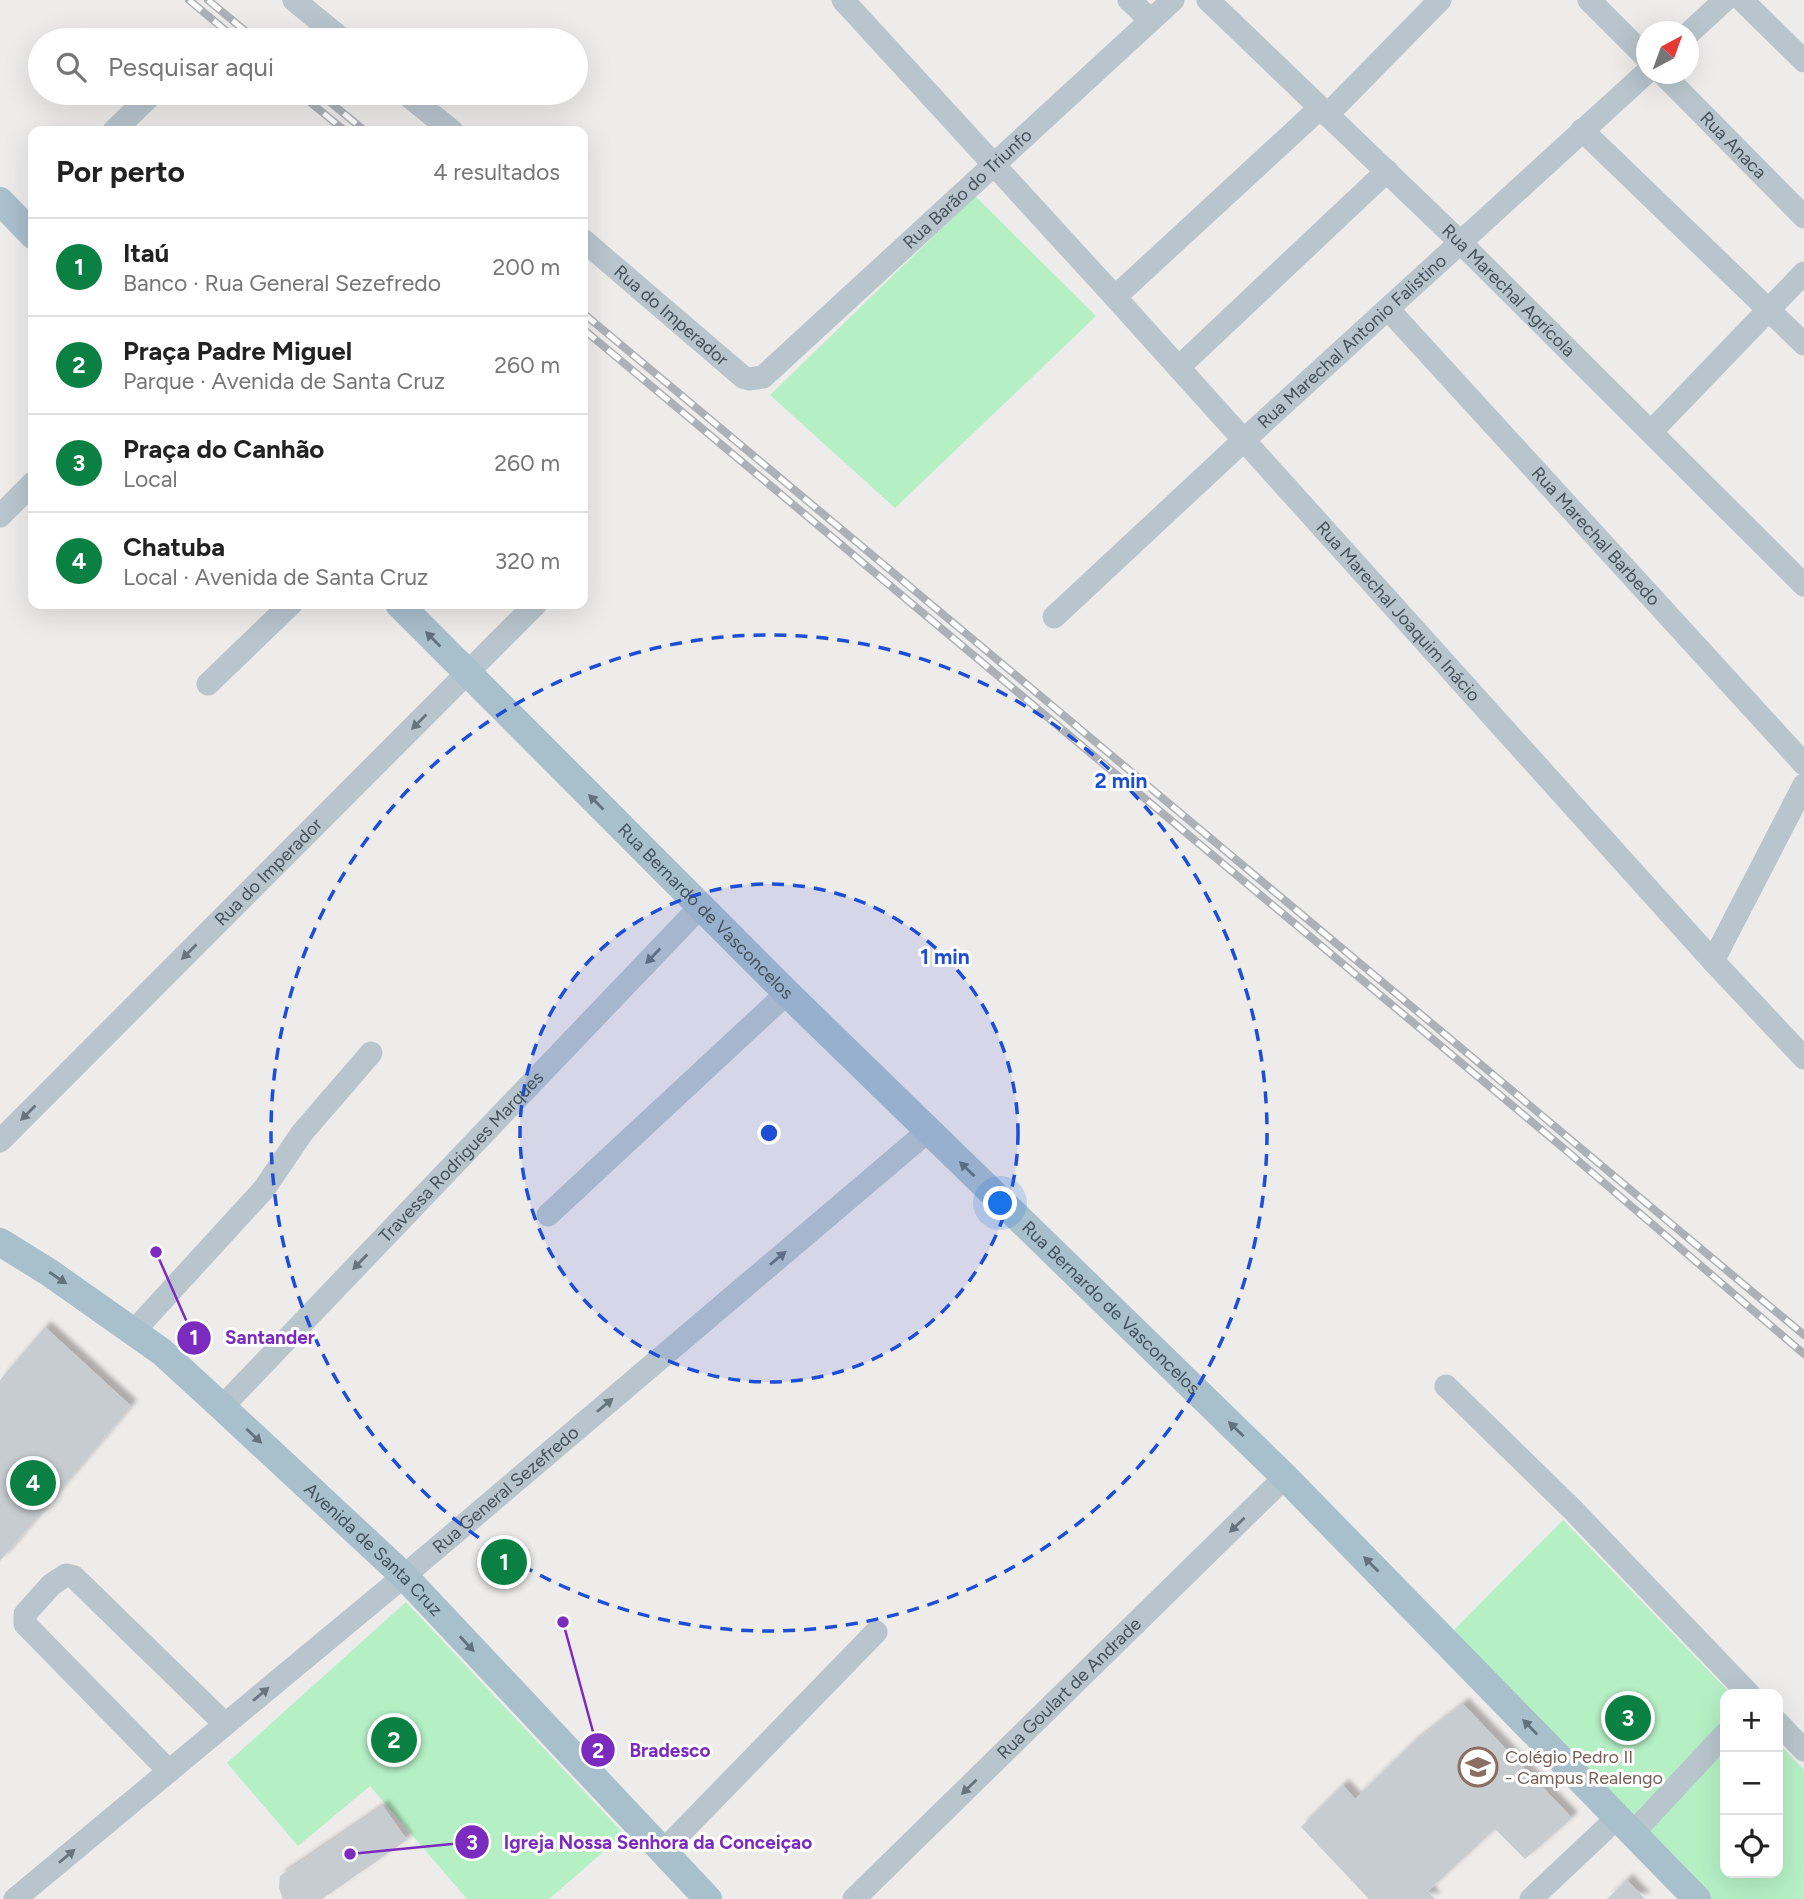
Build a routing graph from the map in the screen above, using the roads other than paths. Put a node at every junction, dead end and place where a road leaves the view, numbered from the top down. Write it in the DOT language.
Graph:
graph roads {
  1 [pos="294,0"];
  2 [pos="843,0"];
  3 [pos="1129,0"];
  4 [pos="1173,0"];
  5 [pos="1208,0"];
  6 [pos="1440,0"];
  7 [pos="1588,0"];
  8 [pos="1725,0"];
  9 [pos="1742,0"];
  10 [pos="1151,20"];
  11 [pos="1699,25"];
  12 [pos="328,28"];
  13 [pos="1636,46"];
  14 [pos="1804,61"];
  15 [pos="1636,83"];
  16 [pos="1672,84"];
  17 [pos="141,105"];
  18 [pos="420,105"];
  19 [pos="1324,111"];
  20 [pos="119,126"];
  21 [pos="446,126"];
  22 [pos="1582,130"];
  23 [pos="995,164"];
  24 [pos="1387,171"];
  25 [pos="0,201"];
  26 [pos="1804,217"];
  27 [pos="28,222"];
  28 [pos="1460,242"];
  29 [pos="588,244"];
  30 [pos="1804,273"];
  31 [pos="1115,297"];
  32 [pos="1388,309"];
  33 [pos="1769,309"];
  34 [pos="1804,344"];
  35 [pos="1178,367"];
  36 [pos="763,377"];
  37 [pos="1651,432"];
  38 [pos="1244,440"];
  39 [pos="28,488"];
  40 [pos="0,516"];
  41 [pos="1804,585"];
  42 [pos="286,609"];
  43 [pos="404,609"];
  44 [pos="532,609"];
  45 [pos="1054,617"];
  46 [pos="468,674"];
  47 [pos="208,684"];
  48 [pos="1804,764"];
  49 [pos="1804,785"];
  50 [pos="1798,815"];
  51 [pos="700,907"];
  52 [pos="1713,961"];
  53 [pos="787,993"];
  54 [pos="371,1053"];
  55 [pos="1804,1058"];
  56 [pos="928,1131"];
  57 [pos="0,1141"];
  58 [pos="548,1215"];
  59 [pos="0,1242"];
  60 [pos="134,1331"];
  61 [pos="1446,1385"];
  62 [pos="222,1406"];
  63 [pos="1285,1477"];
  64 [pos="404,1576"];
  65 [pos="876,1632"];
  66 [pos="1744,1689"];
  67 [pos="225,1724"];
  68 [pos="1783,1728"];
  69 [pos="1720,1739"];
  70 [pos="1804,1750"];
  71 [pos="169,1771"];
  72 [pos="1626,1825"];
  73 [pos="663,1852"];
  74 [pos="15,1899"];
  75 [pos="709,1899"];
  76 [pos="854,1899"];
  77 [pos="1531,1899"];
  78 [pos="1697,1899"];
  1 -- 12 [label="street"];
  2 -- 23 [label="street, Rua Marechal Joaquim Inácio"];
  3 -- 10 [label="street"];
  4 -- 10 [label="street, Rua Barão do Triunfo"];
  5 -- 19 [label="street, Rua Marechal Agrícola"];
  6 -- 19 [label="street"];
  7 -- 13 [label="street"];
  8 -- 11 [label="street"];
  9 -- 14 [label="street"];
  10 -- 23 [label="street, Rua Barão do Triunfo"];
  15 -- 22 [label="street, Rua Marechal Antonio Falistino"];
  16 -- 26 [label="street, Rua Anaca"];
  17 -- 20 [label="street"];
  18 -- 21 [label="street"];
  19 -- 24 [label="street, Rua Marechal Agrícola"];
  19 -- 31 [label="street"];
  22 -- 28 [label="street, Rua Marechal Antonio Falistino"];
  22 -- 33 [label="street"];
  23 -- 31 [label="street, Rua Marechal Joaquim Inácio"];
  23 -- 36 [label="street, Rua Barão do Triunfo"];
  24 -- 28 [label="street, Rua Marechal Agrícola"];
  24 -- 35 [label="street"];
  25 -- 27 [label="main road"];
  28 -- 32 [label="street, Rua Marechal Antonio Falistino"];
  28 -- 37 [label="street, Rua Marechal Agrícola"];
  29 -- 36 [label="street, Rua do Imperador"];
  30 -- 33 [label="street"];
  31 -- 35 [label="street, Rua Marechal Joaquim Inácio"];
  32 -- 38 [label="street, Rua Marechal Antonio Falistino"];
  32 -- 48 [label="street, Rua Marechal Barbedo"];
  33 -- 34 [label="street"];
  33 -- 37 [label="street"];
  35 -- 38 [label="street, Rua Marechal Joaquim Inácio"];
  37 -- 41 [label="street, Rua Marechal Agrícola"];
  38 -- 45 [label="street, Rua Marechal Antonio Falistino"];
  38 -- 52 [label="street, Rua Marechal Joaquim Inácio"];
  39 -- 40 [label="street"];
  42 -- 47 [label="street"];
  46 -- 43 [label="main road, Rua Bernardo de Vasconcelos, one-way"];
  44 -- 46 [label="street, Rua do Imperador"];
  51 -- 46 [label="main road, Rua Bernardo de Vasconcelos, one-way"];
  46 -- 57 [label="street, Rua do Imperador, one-way"];
  49 -- 50 [label="street"];
  50 -- 52 [label="street"];
  51 -- 53 [label="main road, Rua Bernardo de Vasconcelos"];
  51 -- 62 [label="street, Travessa Rodrigues Marques, one-way"];
  52 -- 55 [label="street, Rua Marechal Joaquim Inácio"];
  53 -- 56 [label="main road, Rua Bernardo de Vasconcelos"];
  53 -- 58 [label="street"];
  54 -- 60 [label="street"];
  63 -- 56 [label="main road, Rua Bernardo de Vasconcelos, one-way"];
  64 -- 56 [label="street, Rua General Sezefredo, one-way"];
  59 -- 60 [label="main road, Avenida de Santa Cruz, one-way"];
  60 -- 62 [label="main road, Avenida de Santa Cruz"];
  61 -- 66 [label="street"];
  62 -- 64 [label="main road, Avenida de Santa Cruz, one-way"];
  72 -- 63 [label="main road, Rua Bernardo de Vasconcelos, one-way"];
  63 -- 76 [label="street, Rua Goulart de Andrade, one-way"];
  67 -- 64 [label="street, Rua General Sezefredo, one-way"];
  64 -- 73 [label="main road, Avenida de Santa Cruz, one-way"];
  65 -- 73 [label="street"];
  67 -- 71 [label="street, Rua General Sezefredo"];
  67 -- 71 [label="street"];
  68 -- 70 [label="street"];
  69 -- 72 [label="street"];
  74 -- 71 [label="street, Rua General Sezefredo, one-way"];
  72 -- 77 [label="street"];
  72 -- 78 [label="main road, Rua Bernardo de Vasconcelos"];
  73 -- 75 [label="main road, Avenida de Santa Cruz"];
}
